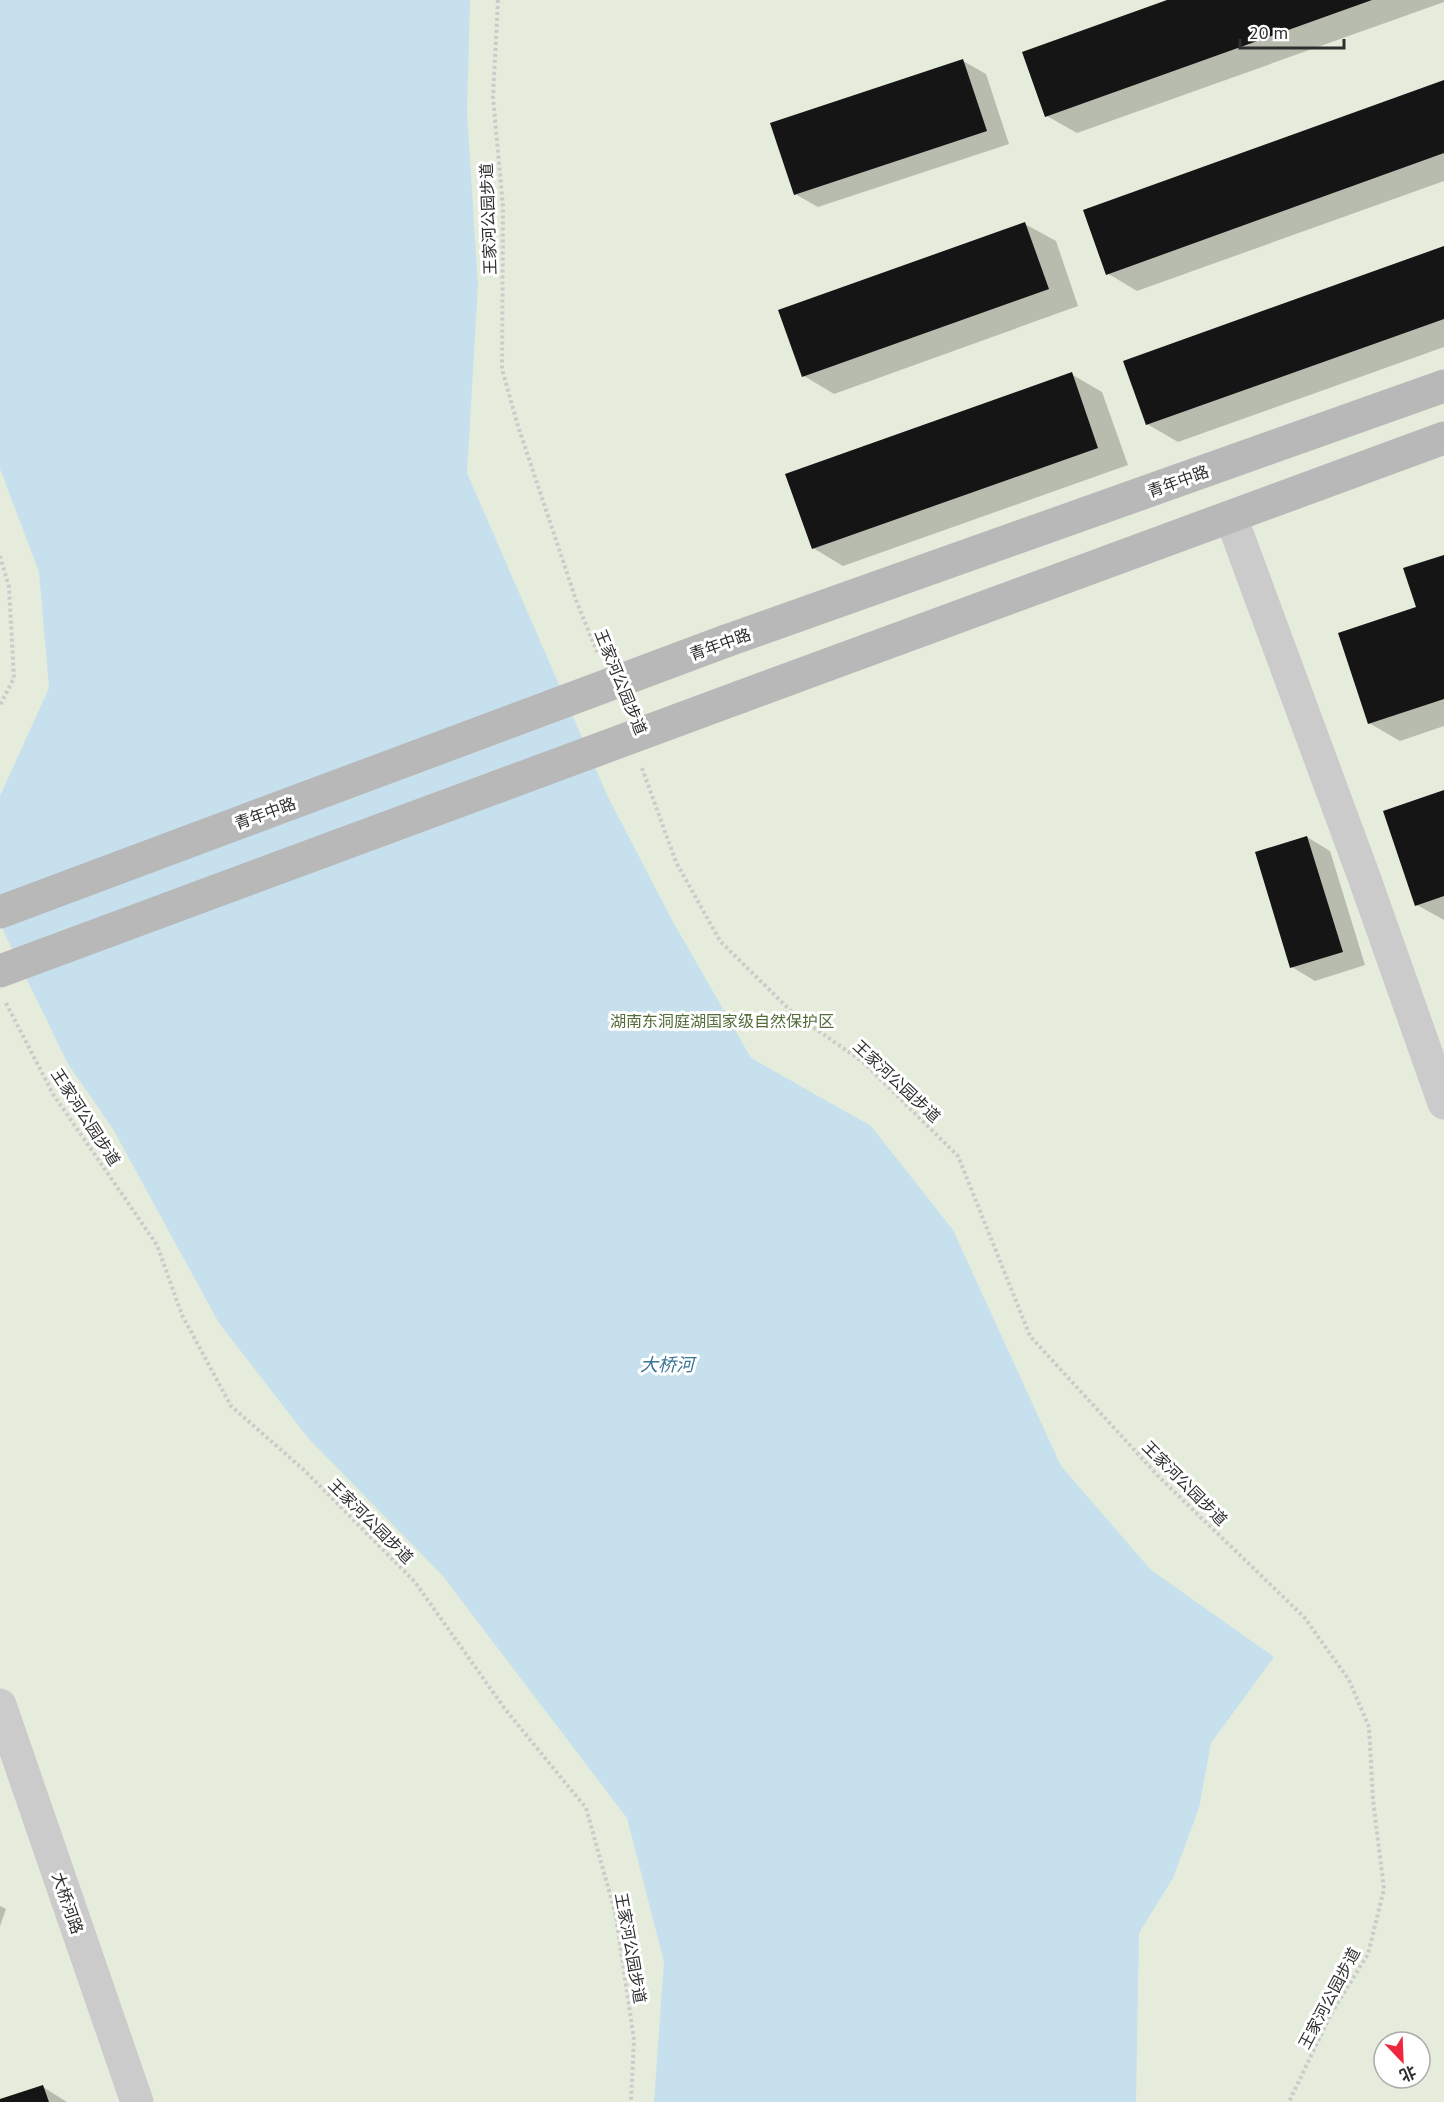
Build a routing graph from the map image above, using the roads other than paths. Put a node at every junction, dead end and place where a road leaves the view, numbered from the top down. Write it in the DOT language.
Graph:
graph roads {
  1 [pos="1444,386"];
  2 [pos="1444,438"];
  3 [pos="1231,516"];
  4 [pos="0,912"];
  5 [pos="2,985"];
  6 [pos="1444,1103"];
  7 [pos="0,1705"];
  8 [pos="137,2102"];
  1 -- 4 [label="main road, 青年中路, bridge"];
  2 -- 3 [label="main road"];
  3 -- 5 [label="main road, bridge"];
  3 -- 6 [label="street"];
  7 -- 8 [label="street, 大桥河路"];
}
